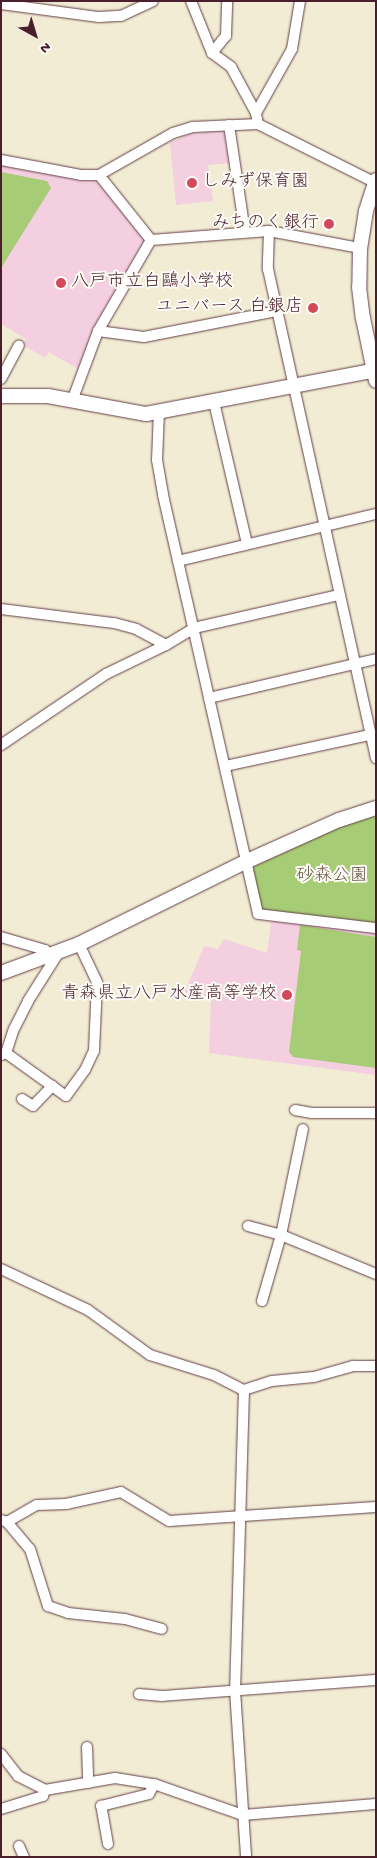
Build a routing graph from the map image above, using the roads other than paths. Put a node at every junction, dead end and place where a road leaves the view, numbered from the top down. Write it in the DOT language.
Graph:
graph roads {
  1 [pos="153,1"];
  2 [pos="191,1"];
  3 [pos="227,1"];
  4 [pos="300,1"];
  5 [pos="1,4"];
  6 [pos="37,5"];
  7 [pos="212,53"];
  8 [pos="257,118"];
  9 [pos="228,125"];
  10 [pos="1,160"];
  11 [pos="99,175"];
  12 [pos="375,182"];
  13 [pos="269,231"];
  14 [pos="245,232"];
  15 [pos="151,240"];
  16 [pos="360,248"];
  17 [pos="277,311"];
  18 [pos="98,331"];
  19 [pos="19,345"];
  20 [pos="5,361"];
  21 [pos="375,373"];
  22 [pos="1,379"];
  23 [pos="294,386"];
  24 [pos="1,396"];
  25 [pos="72,401"];
  26 [pos="214,402"];
  27 [pos="159,411"];
  28 [pos="376,514"];
  29 [pos="323,526"];
  30 [pos="247,544"];
  31 [pos="178,560"];
  32 [pos="339,595"];
  33 [pos="1,609"];
  34 [pos="194,628"];
  35 [pos="166,645"];
  36 [pos="376,659"];
  37 [pos="355,664"];
  38 [pos="209,698"];
  39 [pos="370,735"];
  40 [pos="1,745"];
  41 [pos="376,758"];
  42 [pos="225,766"];
  43 [pos="376,808"];
  44 [pos="245,862"];
  45 [pos="376,928"];
  46 [pos="1,937"];
  47 [pos="79,944"];
  48 [pos="53,954"];
  49 [pos="1,973"];
  50 [pos="4,1054"];
  51 [pos="52,1086"];
  52 [pos="22,1099"];
  53 [pos="295,1110"];
  54 [pos="376,1113"];
  55 [pos="303,1129"];
  56 [pos="248,1226"];
  57 [pos="281,1235"];
  58 [pos="1,1269"];
  59 [pos="376,1274"];
  60 [pos="262,1301"];
  61 [pos="376,1366"];
  62 [pos="244,1390"];
  63 [pos="376,1506"];
  64 [pos="239,1516"];
  65 [pos="4,1521"];
  66 [pos="162,1629"];
  67 [pos="376,1680"];
  68 [pos="235,1690"];
  69 [pos="139,1694"];
  70 [pos="87,1747"];
  71 [pos="1,1754"];
  72 [pos="88,1783"];
  73 [pos="154,1784"];
  74 [pos="46,1790"];
  75 [pos="376,1804"];
  76 [pos="1,1809"];
  77 [pos="243,1814"];
  78 [pos="108,1844"];
  79 [pos="19,1846"];
  80 [pos="24,1857"];
  81 [pos="246,1857"];
  1 -- 6 [label="street"];
  2 -- 7 [label="street"];
  3 -- 7 [label="street"];
  4 -- 8 [label="street"];
  5 -- 6 [label="street"];
  7 -- 8 [label="street"];
  8 -- 9 [label="street"];
  8 -- 12 [label="street"];
  9 -- 11 [label="street"];
  9 -- 14 [label="street"];
  10 -- 11 [label="street"];
  11 -- 15 [label="street"];
  12 -- 16 [label="street"];
  13 -- 14 [label="street"];
  13 -- 16 [label="street"];
  13 -- 17 [label="street"];
  14 -- 15 [label="street"];
  15 -- 18 [label="street"];
  16 -- 21 [label="street"];
  17 -- 18 [label="street"];
  17 -- 23 [label="street"];
  18 -- 25 [label="street"];
  19 -- 20 [label="street"];
  20 -- 22 [label="street"];
  21 -- 23 [label="street"];
  23 -- 26 [label="street"];
  23 -- 29 [label="street"];
  24 -- 25 [label="street"];
  25 -- 27 [label="street"];
  26 -- 27 [label="street"];
  26 -- 30 [label="street"];
  27 -- 31 [label="street"];
  28 -- 29 [label="street"];
  29 -- 30 [label="street"];
  29 -- 32 [label="street"];
  30 -- 31 [label="street"];
  31 -- 34 [label="street"];
  32 -- 34 [label="street"];
  32 -- 37 [label="street"];
  33 -- 35 [label="street"];
  34 -- 35 [label="street"];
  34 -- 38 [label="street"];
  35 -- 40 [label="street"];
  36 -- 37 [label="street"];
  37 -- 38 [label="street"];
  37 -- 39 [label="street"];
  38 -- 42 [label="street"];
  39 -- 41 [label="street"];
  39 -- 42 [label="street"];
  42 -- 44 [label="street"];
  43 -- 44 [label="street"];
  44 -- 45 [label="street"];
  44 -- 47 [label="street"];
  46 -- 48 [label="street"];
  47 -- 48 [label="street"];
  47 -- 51 [label="street"];
  48 -- 49 [label="street"];
  48 -- 50 [label="street"];
  50 -- 51 [label="street"];
  51 -- 52 [label="street"];
  53 -- 54 [label="street"];
  55 -- 57 [label="street"];
  56 -- 57 [label="street"];
  57 -- 59 [label="street"];
  57 -- 60 [label="street"];
  58 -- 62 [label="street"];
  61 -- 62 [label="street"];
  62 -- 64 [label="street"];
  63 -- 64 [label="street"];
  64 -- 65 [label="street"];
  64 -- 68 [label="street"];
  65 -- 66 [label="street"];
  67 -- 68 [label="street"];
  68 -- 69 [label="street"];
  68 -- 77 [label="street"];
  70 -- 72 [label="street"];
  71 -- 74 [label="street"];
  72 -- 73 [label="street"];
  72 -- 74 [label="street"];
  73 -- 77 [label="street"];
  73 -- 78 [label="street"];
  74 -- 76 [label="street"];
  75 -- 77 [label="street"];
  77 -- 81 [label="street"];
  79 -- 80 [label="street"];
}
